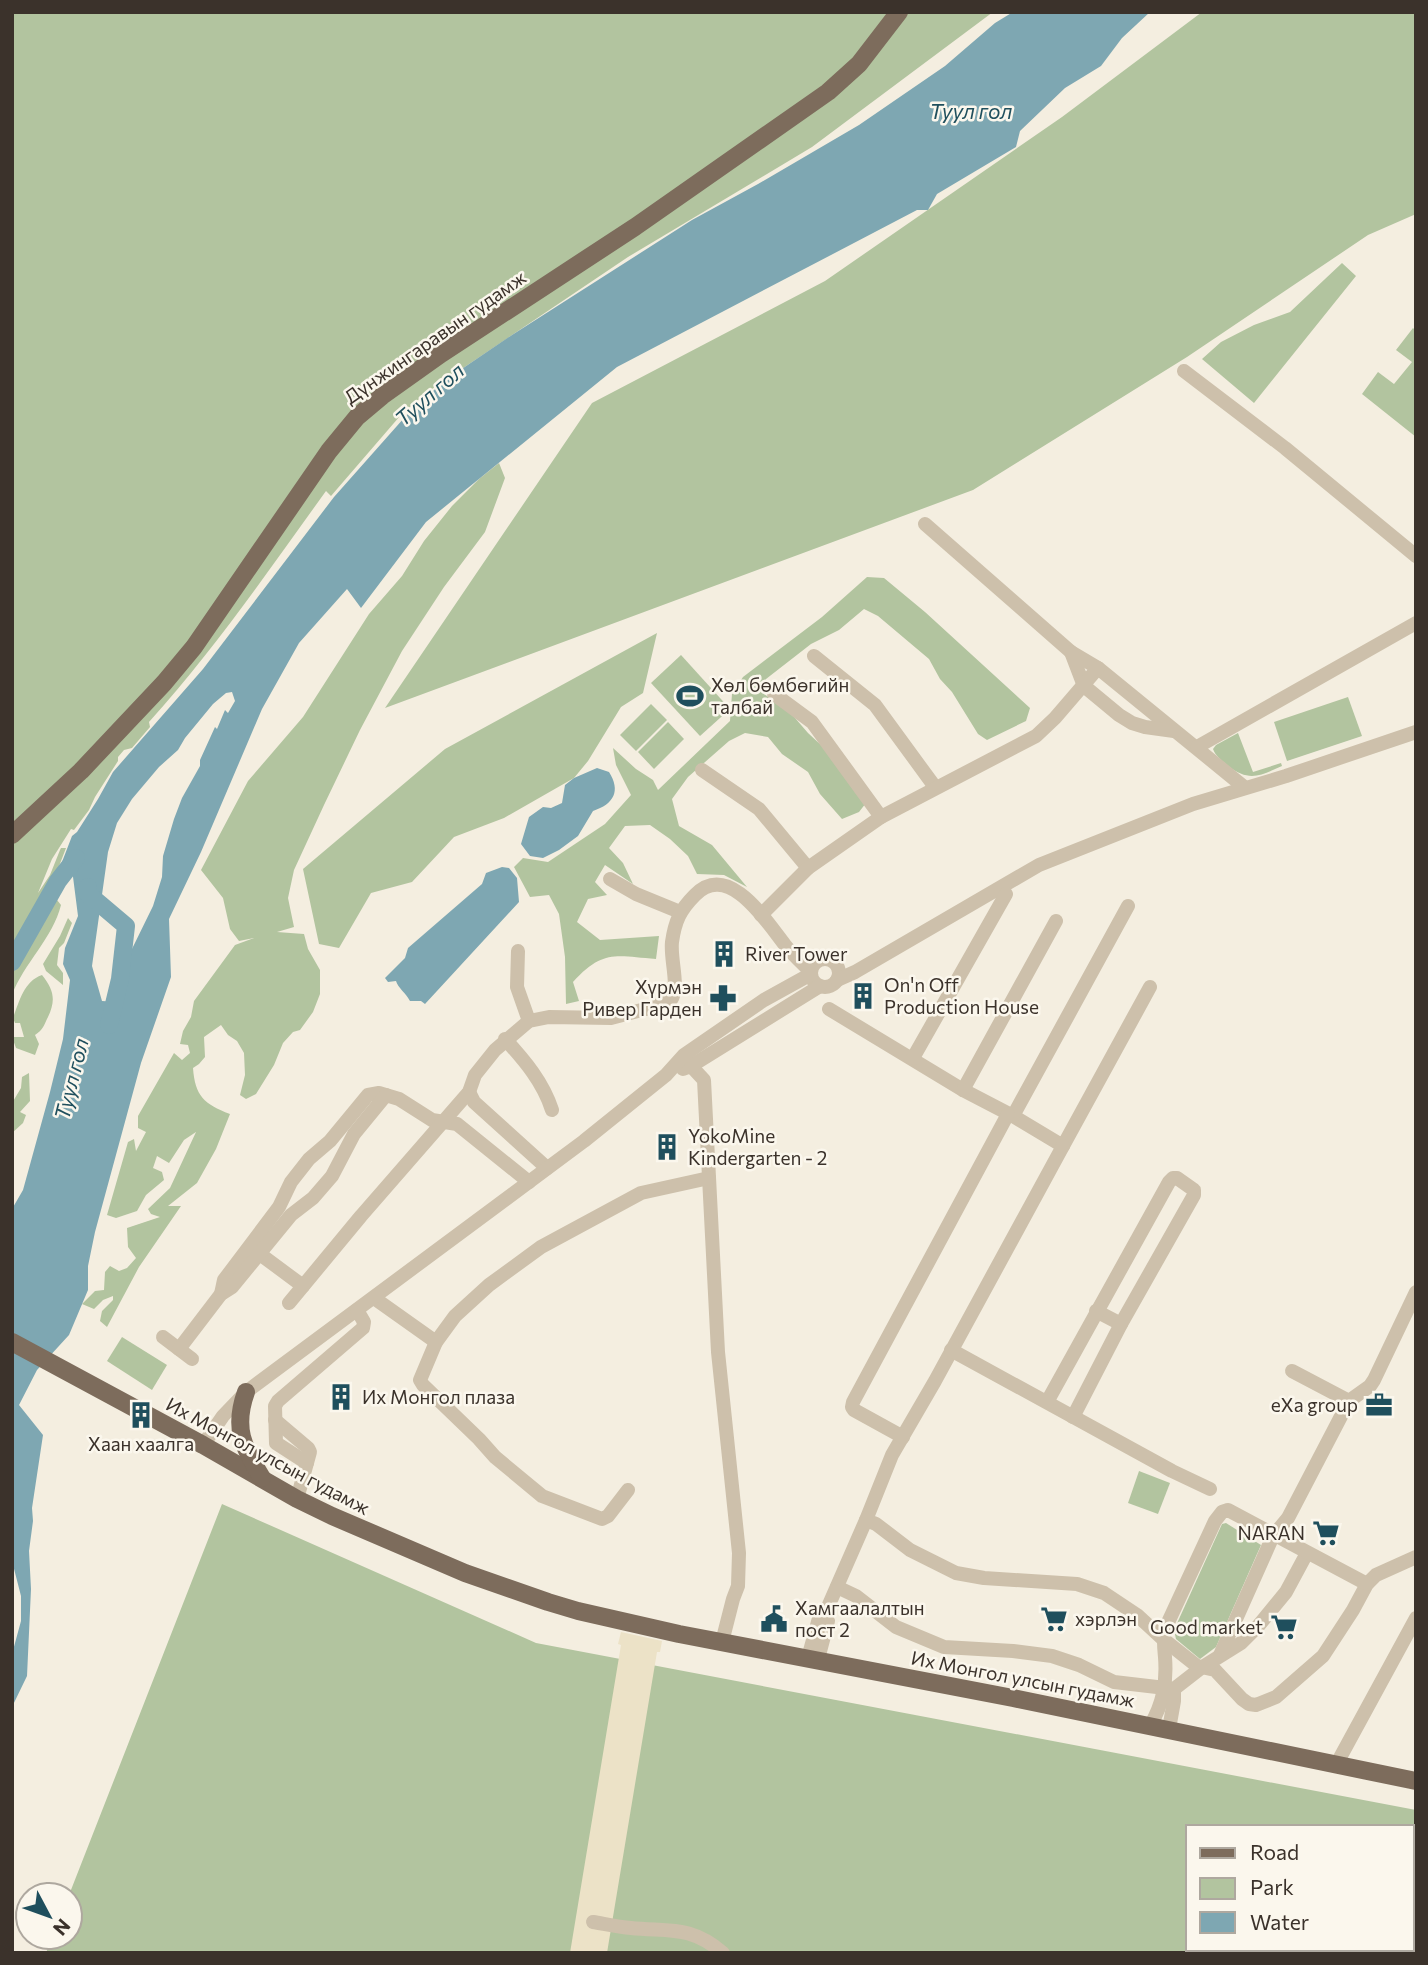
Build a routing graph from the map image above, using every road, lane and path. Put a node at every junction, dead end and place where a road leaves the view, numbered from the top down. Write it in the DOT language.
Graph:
graph roads {
  1 [pos="899,12"];
  2 [pos="1184,371"];
  3 [pos="925,524"];
  4 [pos="1416,556"];
  5 [pos="1416,623"];
  6 [pos="1071,652"];
  7 [pos="814,656"];
  8 [pos="1098,668"];
  9 [pos="1084,686"];
  10 [pos="774,694"];
  11 [pos="1175,731"];
  12 [pos="1416,732"];
  13 [pos="1197,747"];
  14 [pos="702,770"];
  15 [pos="1244,787"];
  16 [pos="935,788"];
  17 [pos="881,817"];
  18 [pos="12,835"];
  19 [pos="808,868"];
  20 [pos="610,879"];
  21 [pos="1006,894"];
  22 [pos="1128,906"];
  23 [pos="680,912"];
  24 [pos="761,915"];
  25 [pos="1056,921"];
  26 [pos="518,951"];
  27 [pos="813,969"];
  28 [pos="837,973"];
  29 [pos="820,986"];
  30 [pos="1150,987"];
  31 [pos="828,1009"];
  32 [pos="529,1021"];
  33 [pos="505,1039"];
  34 [pos="913,1058"];
  35 [pos="691,1066"];
  36 [pos="666,1075"];
  37 [pos="963,1090"];
  38 [pos="469,1092"];
  39 [pos="386,1095"];
  40 [pos="552,1110"];
  41 [pos="1010,1115"];
  42 [pos="443,1122"];
  43 [pos="1063,1146"];
  44 [pos="547,1168"];
  45 [pos="709,1178"];
  46 [pos="529,1182"];
  47 [pos="255,1250"];
  48 [pos="303,1286"];
  49 [pos="1416,1292"];
  50 [pos="374,1298"];
  51 [pos="289,1303"];
  52 [pos="357,1310"];
  53 [pos="1096,1311"];
  54 [pos="1121,1324"];
  55 [pos="163,1337"];
  56 [pos="12,1342"];
  57 [pos="436,1342"];
  58 [pos="179,1349"];
  59 [pos="951,1350"];
  60 [pos="192,1359"];
  61 [pos="1292,1371"];
  62 [pos="246,1392"];
  63 [pos="1349,1401"];
  64 [pos="1047,1402"];
  65 [pos="1073,1417"];
  66 [pos="903,1437"];
  67 [pos="203,1445"];
  68 [pos="264,1480"];
  69 [pos="1210,1489"];
  70 [pos="628,1490"];
  71 [pos="297,1499"];
  72 [pos="866,1520"];
  73 [pos="1273,1536"];
  74 [pos="1307,1553"];
  75 [pos="1416,1558"];
  76 [pos="1367,1584"];
  77 [pos="837,1587"];
  78 [pos="1416,1618"];
  79 [pos="1163,1639"];
  80 [pos="722,1642"];
  81 [pos="1220,1655"];
  82 [pos="813,1658"];
  83 [pos="1201,1668"];
  84 [pos="1170,1688"];
  85 [pos="1150,1726"];
  86 [pos="1169,1729"];
  87 [pos="1336,1765"];
  88 [pos="1416,1781"];
  89 [pos="593,1922"];
  90 [pos="723,1953"];
  1 -- 18 [label="main road, Дүнжингаравын гудамж"];
  2 -- 4 [label="street"];
  3 -- 6 [label="street"];
  5 -- 13 [label="street"];
  6 -- 8 [label="street"];
  6 -- 9 [label="street"];
  7 -- 16 [label="street"];
  8 -- 9 [label="street"];
  8 -- 11 [label="street"];
  9 -- 11 [label="street"];
  9 -- 16 [label="street"];
  10 -- 17 [label="street"];
  11 -- 13 [label="street"];
  12 -- 15 [label="street"];
  13 -- 15 [label="street"];
  14 -- 19 [label="street"];
  15 -- 28 [label="street"];
  16 -- 17 [label="street"];
  17 -- 19 [label="street"];
  19 -- 24 [label="street"];
  20 -- 23 [label="street"];
  21 -- 34 [label="street"];
  22 -- 41 [label="street"];
  23 -- 24 [label="street"];
  23 -- 32 [label="street"];
  24 -- 27 [label="street"];
  25 -- 37 [label="street"];
  26 -- 32 [label="street"];
  27 -- 28 [label="street"];
  27 -- 29 [label="street"];
  27 -- 36 [label="street"];
  28 -- 29 [label="street"];
  29 -- 35 [label="street"];
  30 -- 43 [label="street"];
  31 -- 34 [label="street"];
  32 -- 33 [label="street"];
  33 -- 38 [label="street"];
  33 -- 40 [label="street"];
  34 -- 37 [label="street"];
  35 -- 36 [label="street"];
  35 -- 45 [label="street"];
  36 -- 44 [label="street"];
  37 -- 41 [label="street"];
  38 -- 42 [label="street"];
  38 -- 44 [label="street"];
  39 -- 42 [label="street"];
  39 -- 47 [label="street"];
  39 -- 47 [label="street"];
  41 -- 43 [label="street"];
  41 -- 66 [label="street"];
  42 -- 46 [label="street"];
  42 -- 48 [label="street"];
  43 -- 59 [label="street"];
  44 -- 46 [label="street"];
  45 -- 57 [label="street"];
  45 -- 80 [label="street"];
  46 -- 50 [label="street"];
  47 -- 48 [label="street"];
  47 -- 58 [label="street"];
  48 -- 51 [label="street"];
  49 -- 63 [label="street"];
  50 -- 52 [label="street"];
  50 -- 57 [label="street"];
  52 -- 62 [label="street"];
  52 -- 71 [label="street"];
  53 -- 54 [label="street"];
  53 -- 54 [label="street"];
  53 -- 64 [label="street"];
  54 -- 65 [label="street"];
  55 -- 58 [label="street"];
  56 -- 67 [label="main road, Их Монгол улсын гудамж"];
  57 -- 70 [label="street"];
  58 -- 60 [label="street"];
  59 -- 64 [label="street"];
  59 -- 66 [label="street"];
  61 -- 63 [label="street"];
  62 -- 67 [label="street"];
  62 -- 68 [label="main road"];
  63 -- 73 [label="street"];
  64 -- 65 [label="street"];
  65 -- 69 [label="street"];
  66 -- 72 [label="street"];
  67 -- 68 [label="main road, Их Монгол улсын гудамж"];
  68 -- 71 [label="main road, Их Монгол улсын гудамж"];
  71 -- 80 [label="main road, Их Монгол улсын гудамж"];
  72 -- 77 [label="street"];
  72 -- 79 [label="street"];
  73 -- 74 [label="street"];
  73 -- 79 [label="street"];
  73 -- 81 [label="street"];
  74 -- 76 [label="street"];
  74 -- 81 [label="street"];
  75 -- 76 [label="street"];
  76 -- 83 [label="street"];
  77 -- 82 [label="street"];
  77 -- 84 [label="street"];
  78 -- 87 [label="street"];
  79 -- 83 [label="street"];
  79 -- 84 [label="street"];
  80 -- 82 [label="main road, Их Монгол улсын гудамж"];
  81 -- 83 [label="street"];
  82 -- 85 [label="main road, Их Монгол улсын гудамж"];
  83 -- 84 [label="street"];
  84 -- 85 [label="street"];
  84 -- 86 [label="street"];
  85 -- 86 [label="main road, Их Монгол улсын гудамж"];
  86 -- 87 [label="main road, Их Монгол улсын гудамж"];
  87 -- 88 [label="main road, Их Монгол улсын гудамж"];
  89 -- 90 [label="street"];
}
